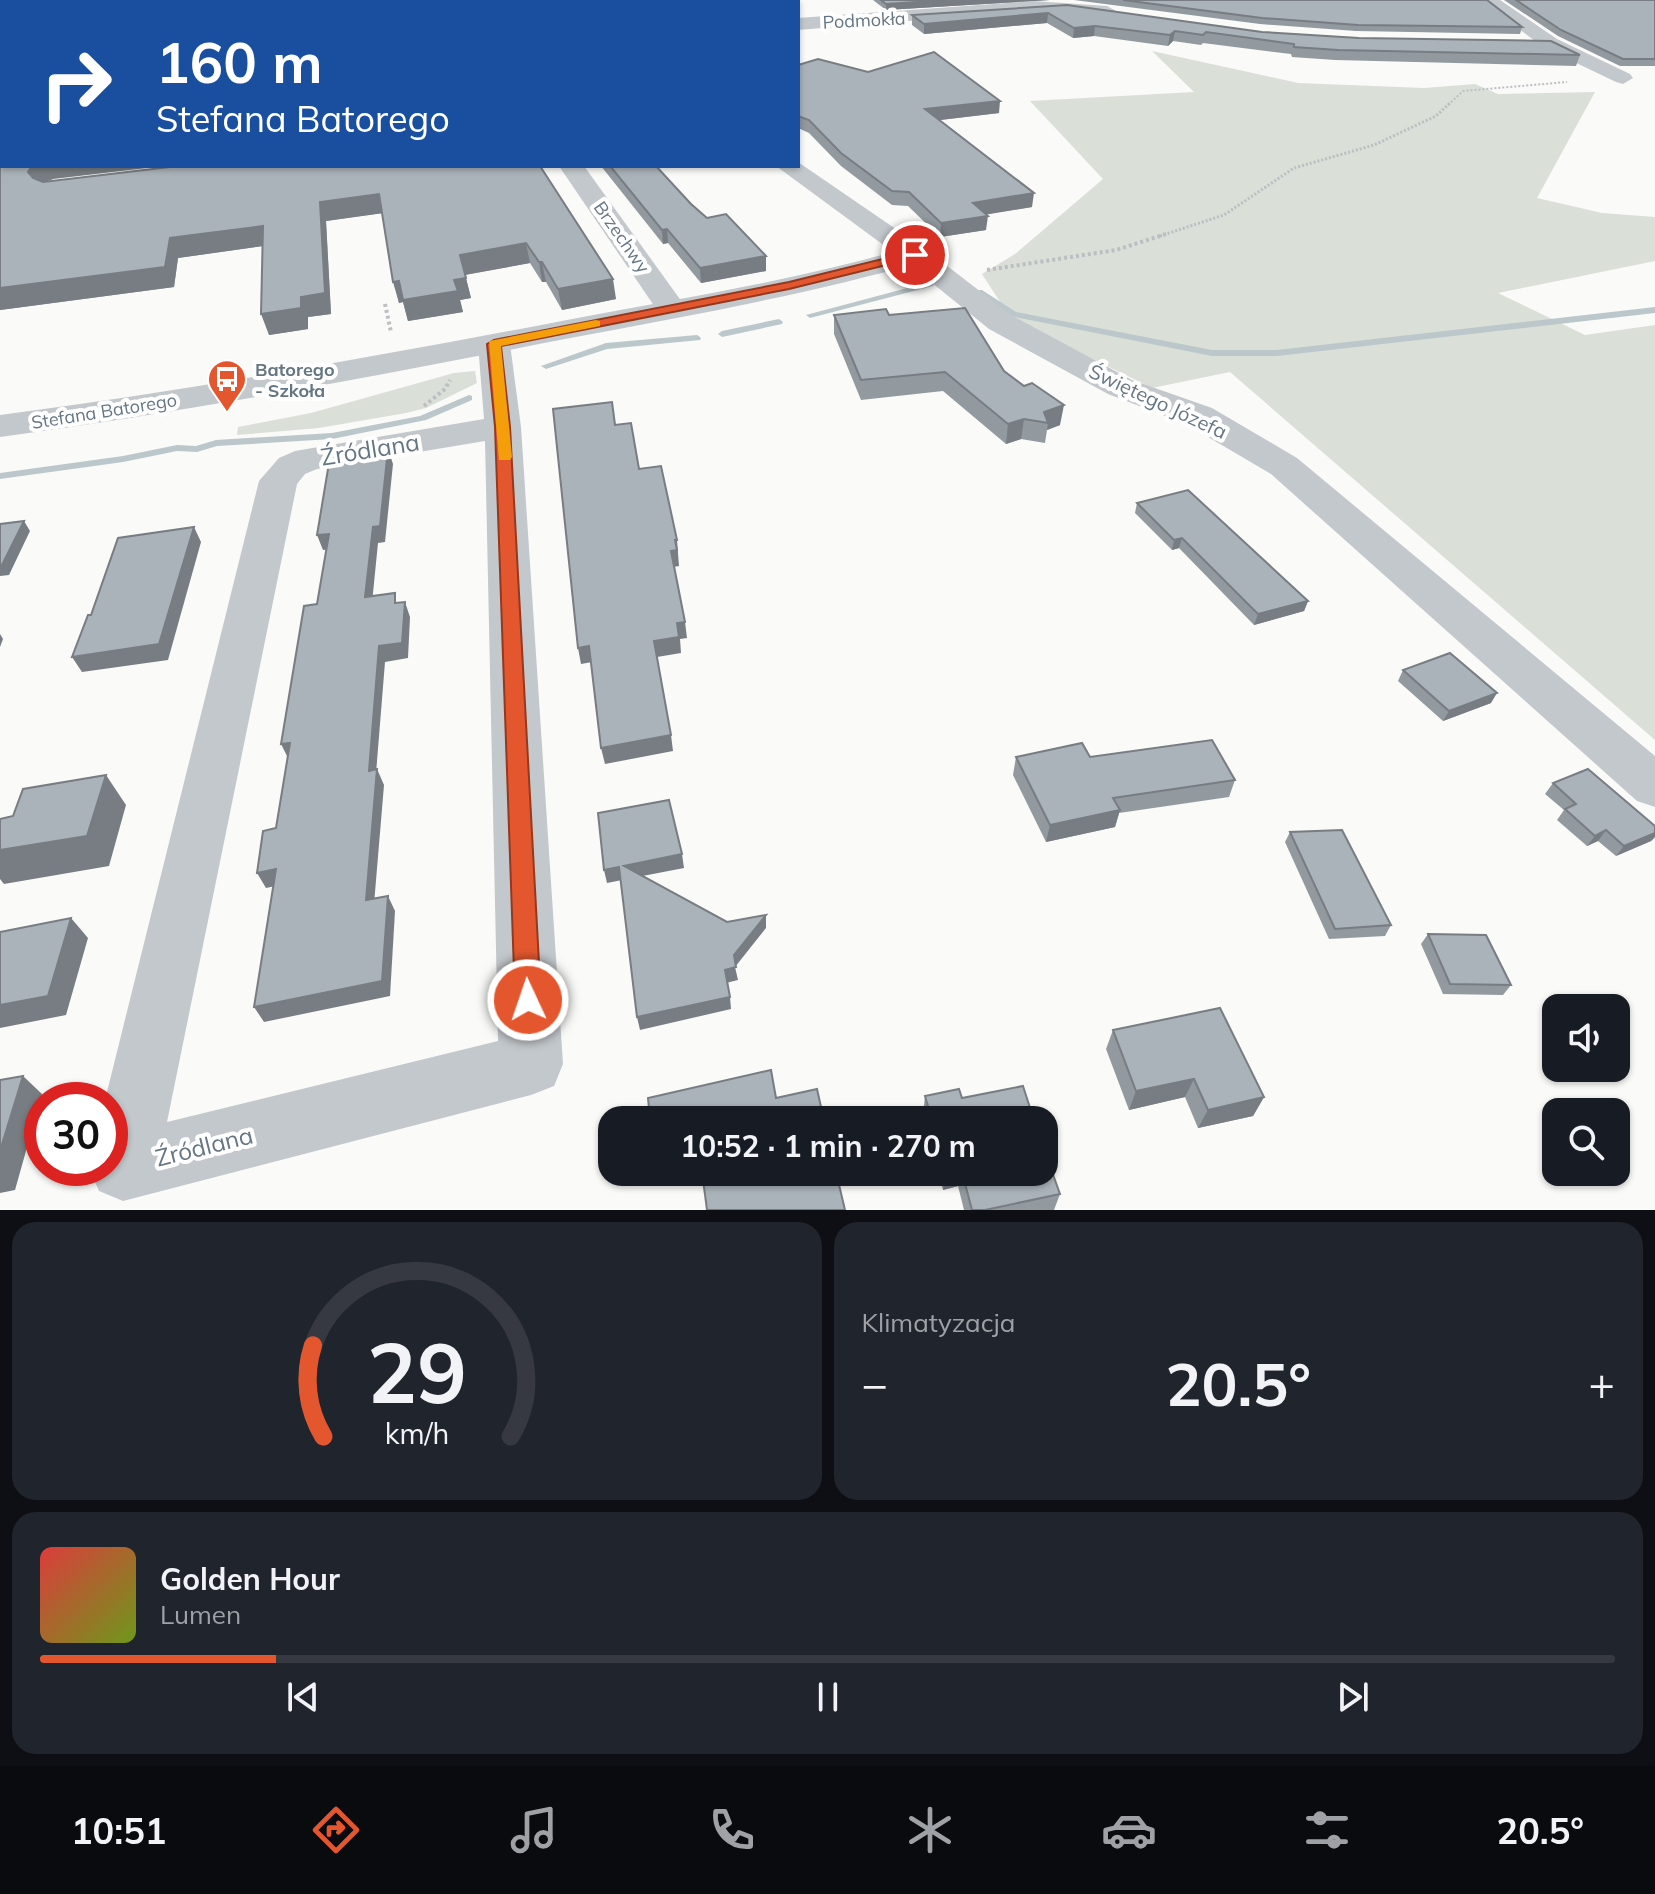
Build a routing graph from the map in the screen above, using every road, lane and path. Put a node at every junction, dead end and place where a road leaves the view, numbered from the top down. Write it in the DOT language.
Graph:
graph roads {
  1 [pos="1489,0"];
  2 [pos="1121,14"];
  3 [pos="800,24"];
  4 [pos="1521,42"];
  5 [pos="1550,43"];
  6 [pos="1591,80"];
  7 [pos="572,168"];
  8 [pos="791,168"];
  9 [pos="929,265"];
  10 [pos="672,309"];
  11 [pos="494,344"];
  12 [pos="441,353"];
  13 [pos="417,410"];
  14 [pos="0,426"];
  15 [pos="503,427"];
  16 [pos="1655,786"];
  1 -- 5 [label="street"];
  2 -- 3 [label="street, Podmokła"];
  4 -- 5 [label="street"];
  5 -- 6 [label="street"];
  6 -- 9 [label="path"];
  7 -- 10 [label="street, Brzechwy"];
  8 -- 9 [label="street, Świętego Józefa"];
  9 -- 10 [label="street, Stefana Batorego"];
  9 -- 16 [label="street, Świętego Józefa"];
  10 -- 11 [label="street, Stefana Batorego"];
  11 -- 12 [label="street, Stefana Batorego"];
  11 -- 15 [label="street, Źródlana"];
  12 -- 13 [label="path"];
  12 -- 14 [label="street, Stefana Batorego"];
  15 -- 15 [label="street, Źródlana"];
}
